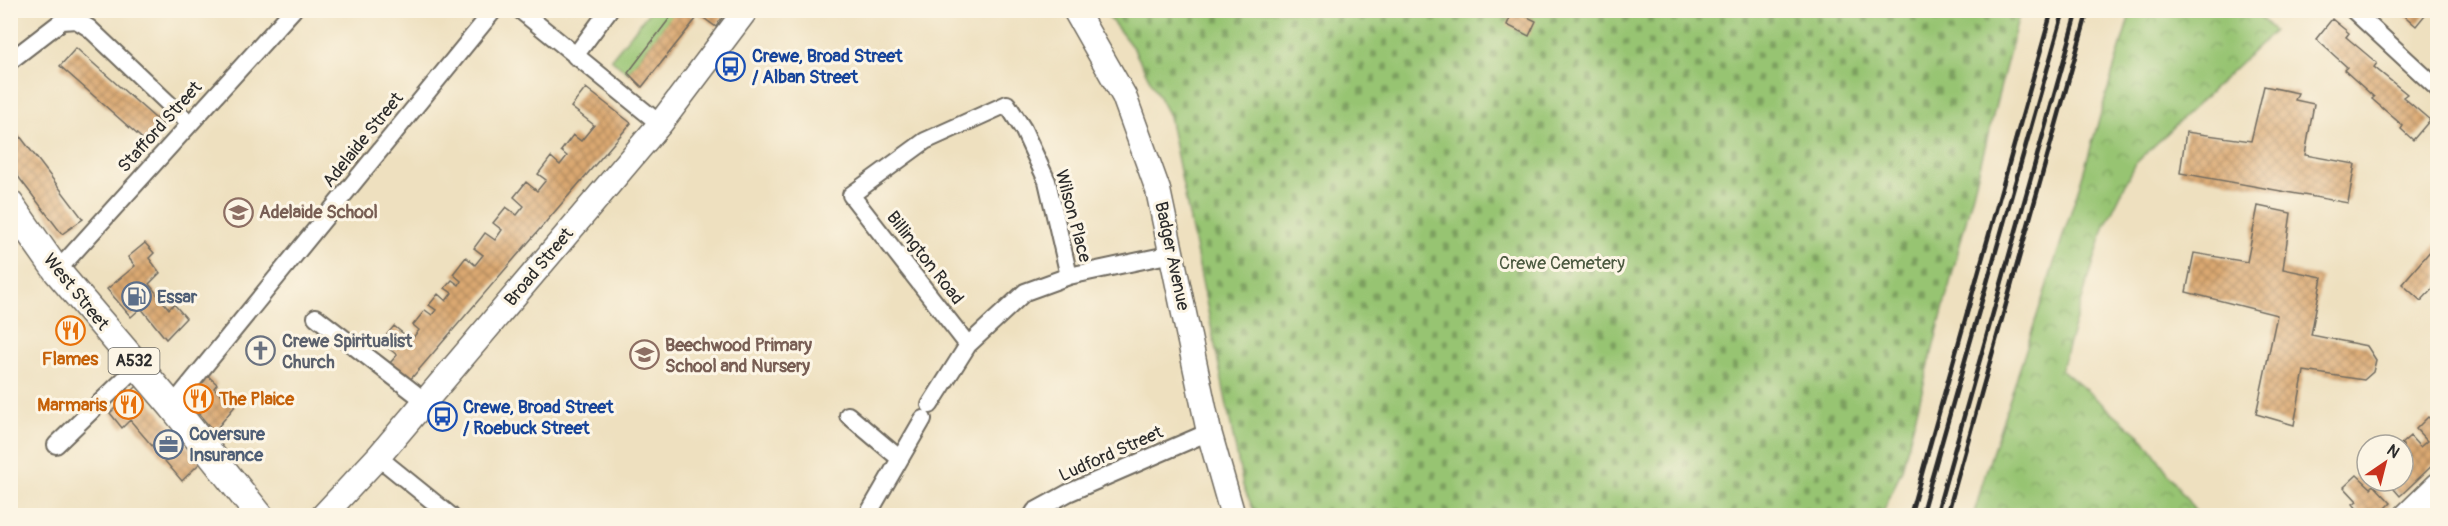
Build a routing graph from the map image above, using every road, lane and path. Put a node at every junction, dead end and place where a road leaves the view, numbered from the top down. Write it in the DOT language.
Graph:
graph roads {
  1 [pos="294,10"];
  2 [pos="494,10"];
  3 [pos="520,10"];
  4 [pos="609,10"];
  5 [pos="746,10"];
  6 [pos="1075,10"];
  7 [pos="2353,10"];
  8 [pos="575,56"];
  9 [pos="10,61"];
  10 [pos="2438,89"];
  11 [pos="189,123"];
  12 [pos="660,124"];
  13 [pos="851,195"];
  14 [pos="10,204"];
  15 [pos="1172,254"];
  16 [pos="57,272"];
  17 [pos="1069,276"];
  18 [pos="316,317"];
  19 [pos="968,345"];
  20 [pos="138,366"];
  21 [pos="425,401"];
  22 [pos="172,405"];
  23 [pos="848,415"];
  24 [pos="1209,432"];
  25 [pos="56,445"];
  26 [pos="378,456"];
  27 [pos="899,458"];
  28 [pos="2438,485"];
  29 [pos="2418,512"];
  30 [pos="260,516"];
  31 [pos="323,516"];
  32 [pos="451,516"];
  33 [pos="867,516"];
  34 [pos="1032,516"];
  35 [pos="1233,516"];
  1 -- 11 [label="street, Stafford Street"];
  2 -- 22 [label="street, Adelaide Street"];
  3 -- 8 [label="street"];
  4 -- 8 [label="street"];
  5 -- 12 [label="street, Broad Street"];
  6 -- 15 [label="street, Badger Avenue"];
  7 -- 10 [label="street"];
  8 -- 12 [label="street"];
  9 -- 11 [label="street"];
  11 -- 16 [label="street, Stafford Street"];
  12 -- 21 [label="street, Broad Street"];
  13 -- 17 [label="street, Wilson Place"];
  13 -- 19 [label="street, Billington Road"];
  14 -- 16 [label="main road, West Street / A532"];
  15 -- 17 [label="street"];
  15 -- 24 [label="street, Badger Avenue"];
  16 -- 20 [label="main road, West Street / A532"];
  17 -- 19 [label="street"];
  18 -- 21 [label="street"];
  19 -- 27 [label="street"];
  20 -- 22 [label="main road, West Street / A532"];
  20 -- 25 [label="street"];
  21 -- 26 [label="street, Broad Street"];
  22 -- 30 [label="main road, West Street / A532"];
  23 -- 27 [label="street"];
  24 -- 34 [label="street, Ludford Street"];
  24 -- 35 [label="street, Badger Avenue"];
  26 -- 31 [label="street, Broad Street"];
  26 -- 32 [label="street"];
  27 -- 33 [label="street"];
  28 -- 29 [label="street"];
}
